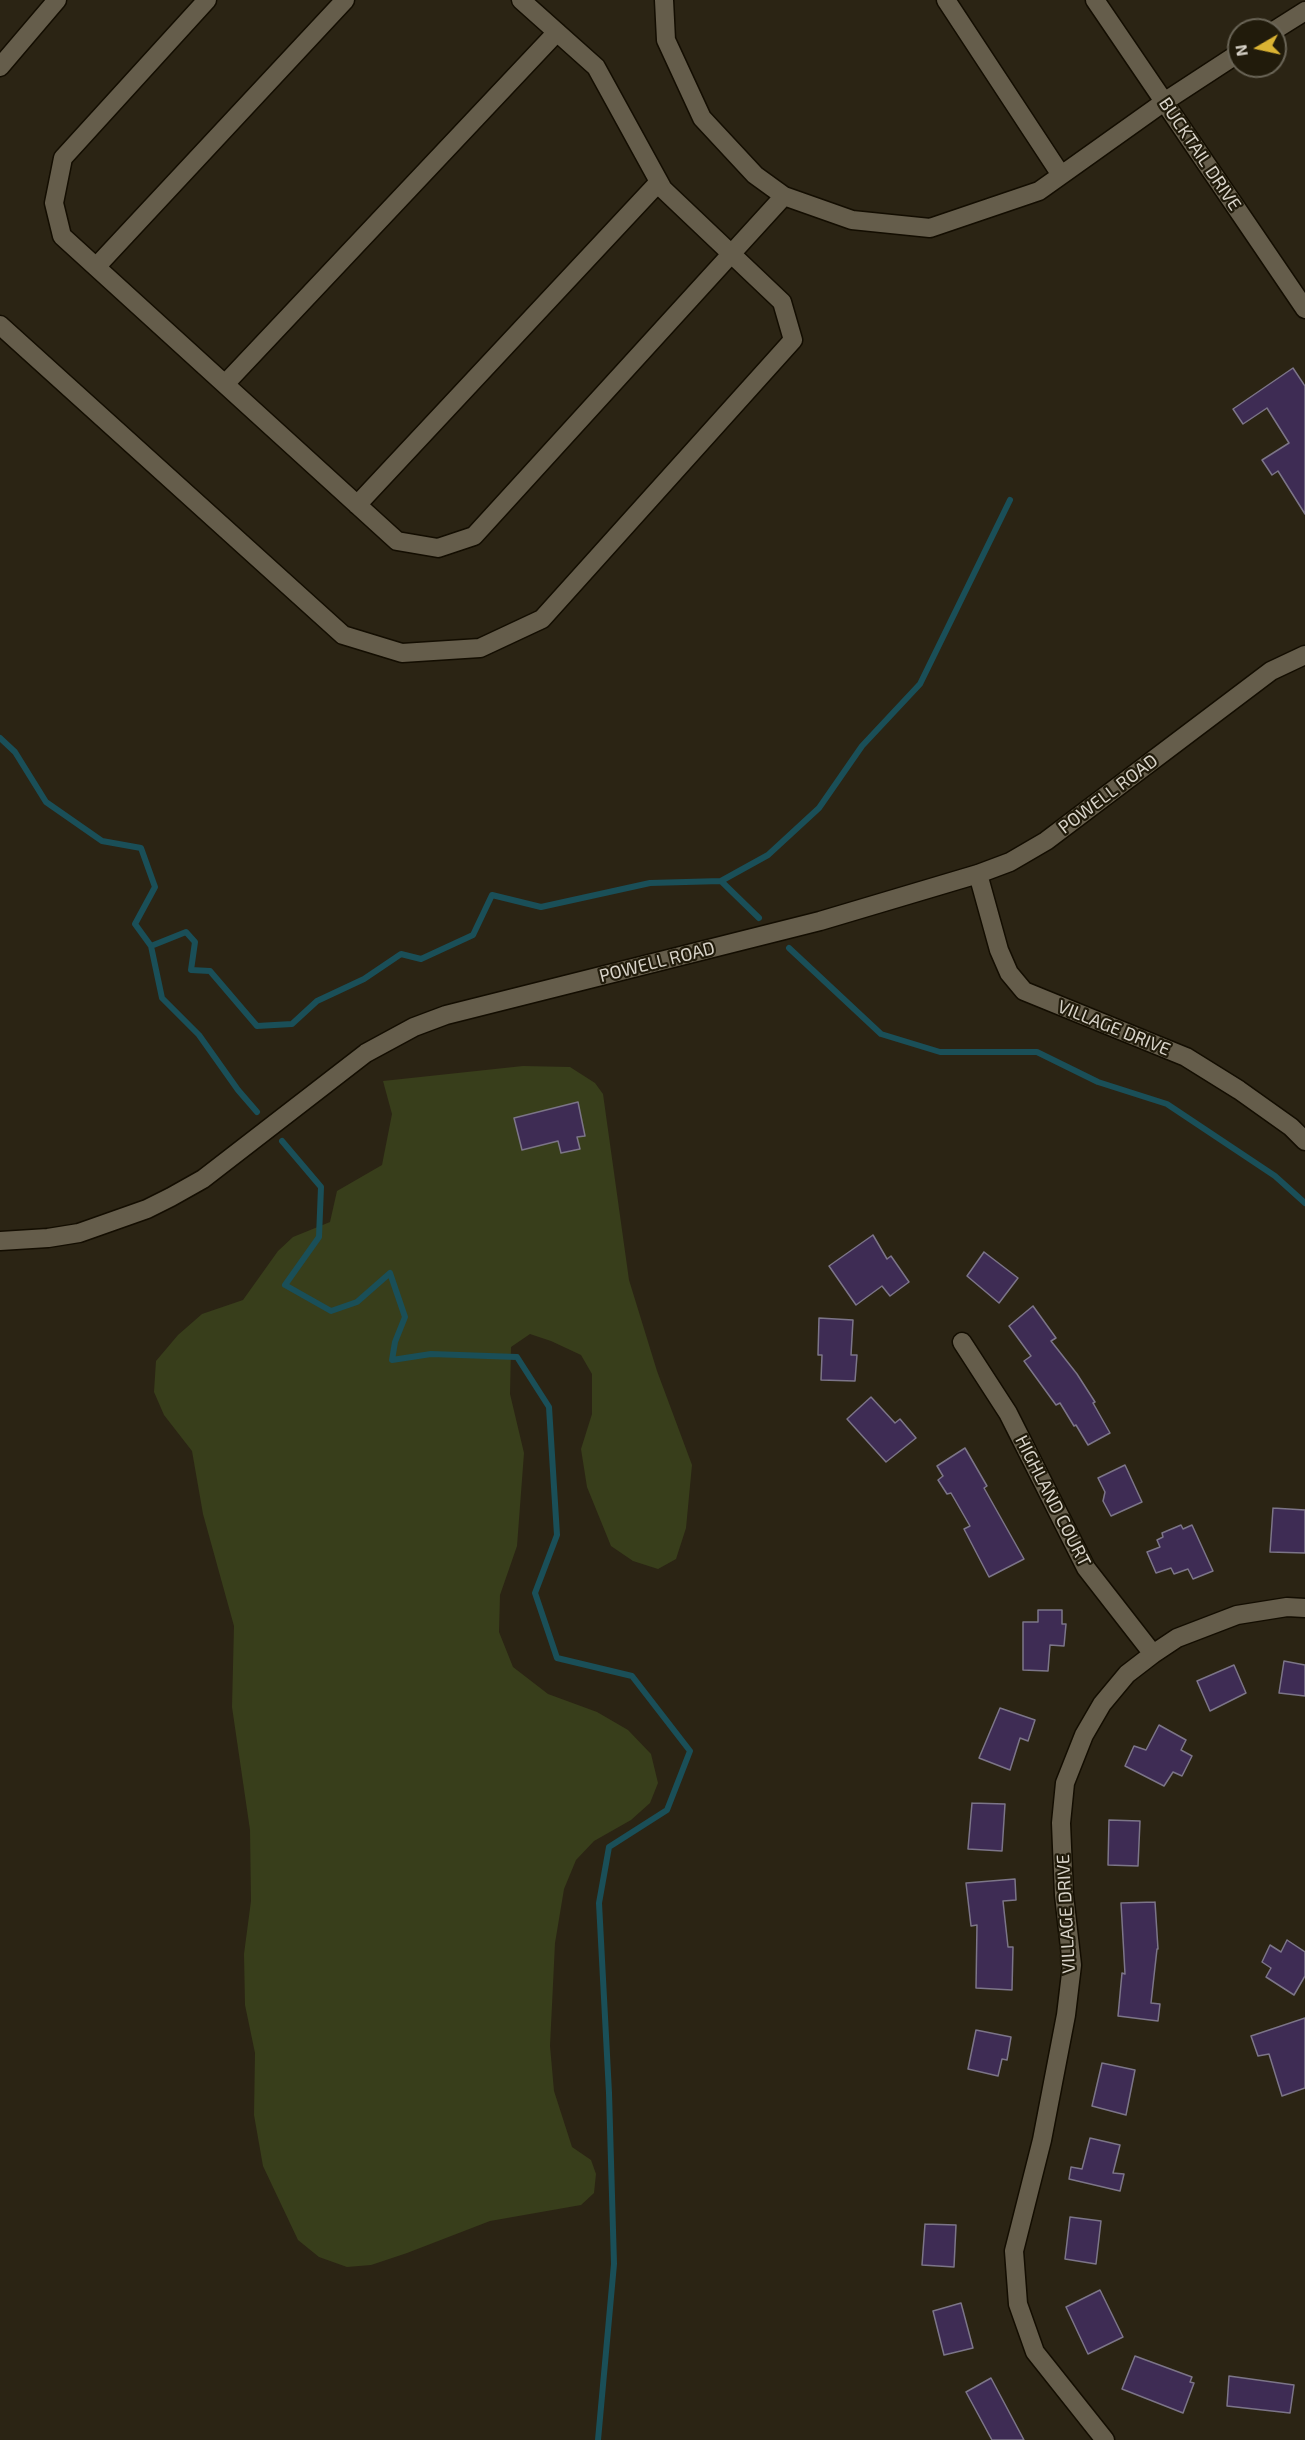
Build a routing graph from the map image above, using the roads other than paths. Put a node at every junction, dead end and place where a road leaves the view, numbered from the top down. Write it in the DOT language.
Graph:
graph roads {
  1 [pos="57,0"];
  2 [pos="207,0"];
  3 [pos="345,0"];
  4 [pos="521,0"];
  5 [pos="664,0"];
  6 [pos="946,0"];
  7 [pos="1099,1"];
  8 [pos="1305,11"];
  9 [pos="1287,22"];
  10 [pos="557,32"];
  11 [pos="1227,61"];
  12 [pos="0,67"];
  13 [pos="1164,102"];
  14 [pos="1061,175"];
  15 [pos="658,182"];
  16 [pos="783,196"];
  17 [pos="731,254"];
  18 [pos="96,267"];
  19 [pos="1305,309"];
  20 [pos="0,325"];
  21 [pos="225,384"];
  22 [pos="357,504"];
  23 [pos="1305,655"];
  24 [pos="978,874"];
  25 [pos="1305,1141"];
  26 [pos="0,1241"];
  27 [pos="962,1342"];
  28 [pos="1305,1608"];
  29 [pos="1153,1654"];
  30 [pos="1105,2440"];
  1 -- 12 [label="street"];
  2 -- 18 [label="street"];
  3 -- 18 [label="street"];
  4 -- 10 [label="street"];
  5 -- 16 [label="street"];
  6 -- 14 [label="street"];
  7 -- 13 [label="street, BUCKTAIL DRIVE"];
  8 -- 9 [label="street"];
  10 -- 15 [label="street"];
  10 -- 21 [label="street"];
  11 -- 13 [label="street"];
  13 -- 14 [label="street"];
  13 -- 19 [label="street, BUCKTAIL DRIVE"];
  14 -- 16 [label="street"];
  15 -- 17 [label="street"];
  15 -- 22 [label="street"];
  16 -- 17 [label="street"];
  17 -- 20 [label="street"];
  17 -- 22 [label="street"];
  18 -- 21 [label="street"];
  21 -- 22 [label="street"];
  23 -- 24 [label="street, POWELL ROAD"];
  24 -- 25 [label="street, VILLAGE DRIVE"];
  24 -- 26 [label="street, POWELL ROAD"];
  27 -- 29 [label="street, HIGHLAND COURT"];
  28 -- 29 [label="street, VILLAGE DRIVE"];
  29 -- 30 [label="street, VILLAGE DRIVE"];
}
